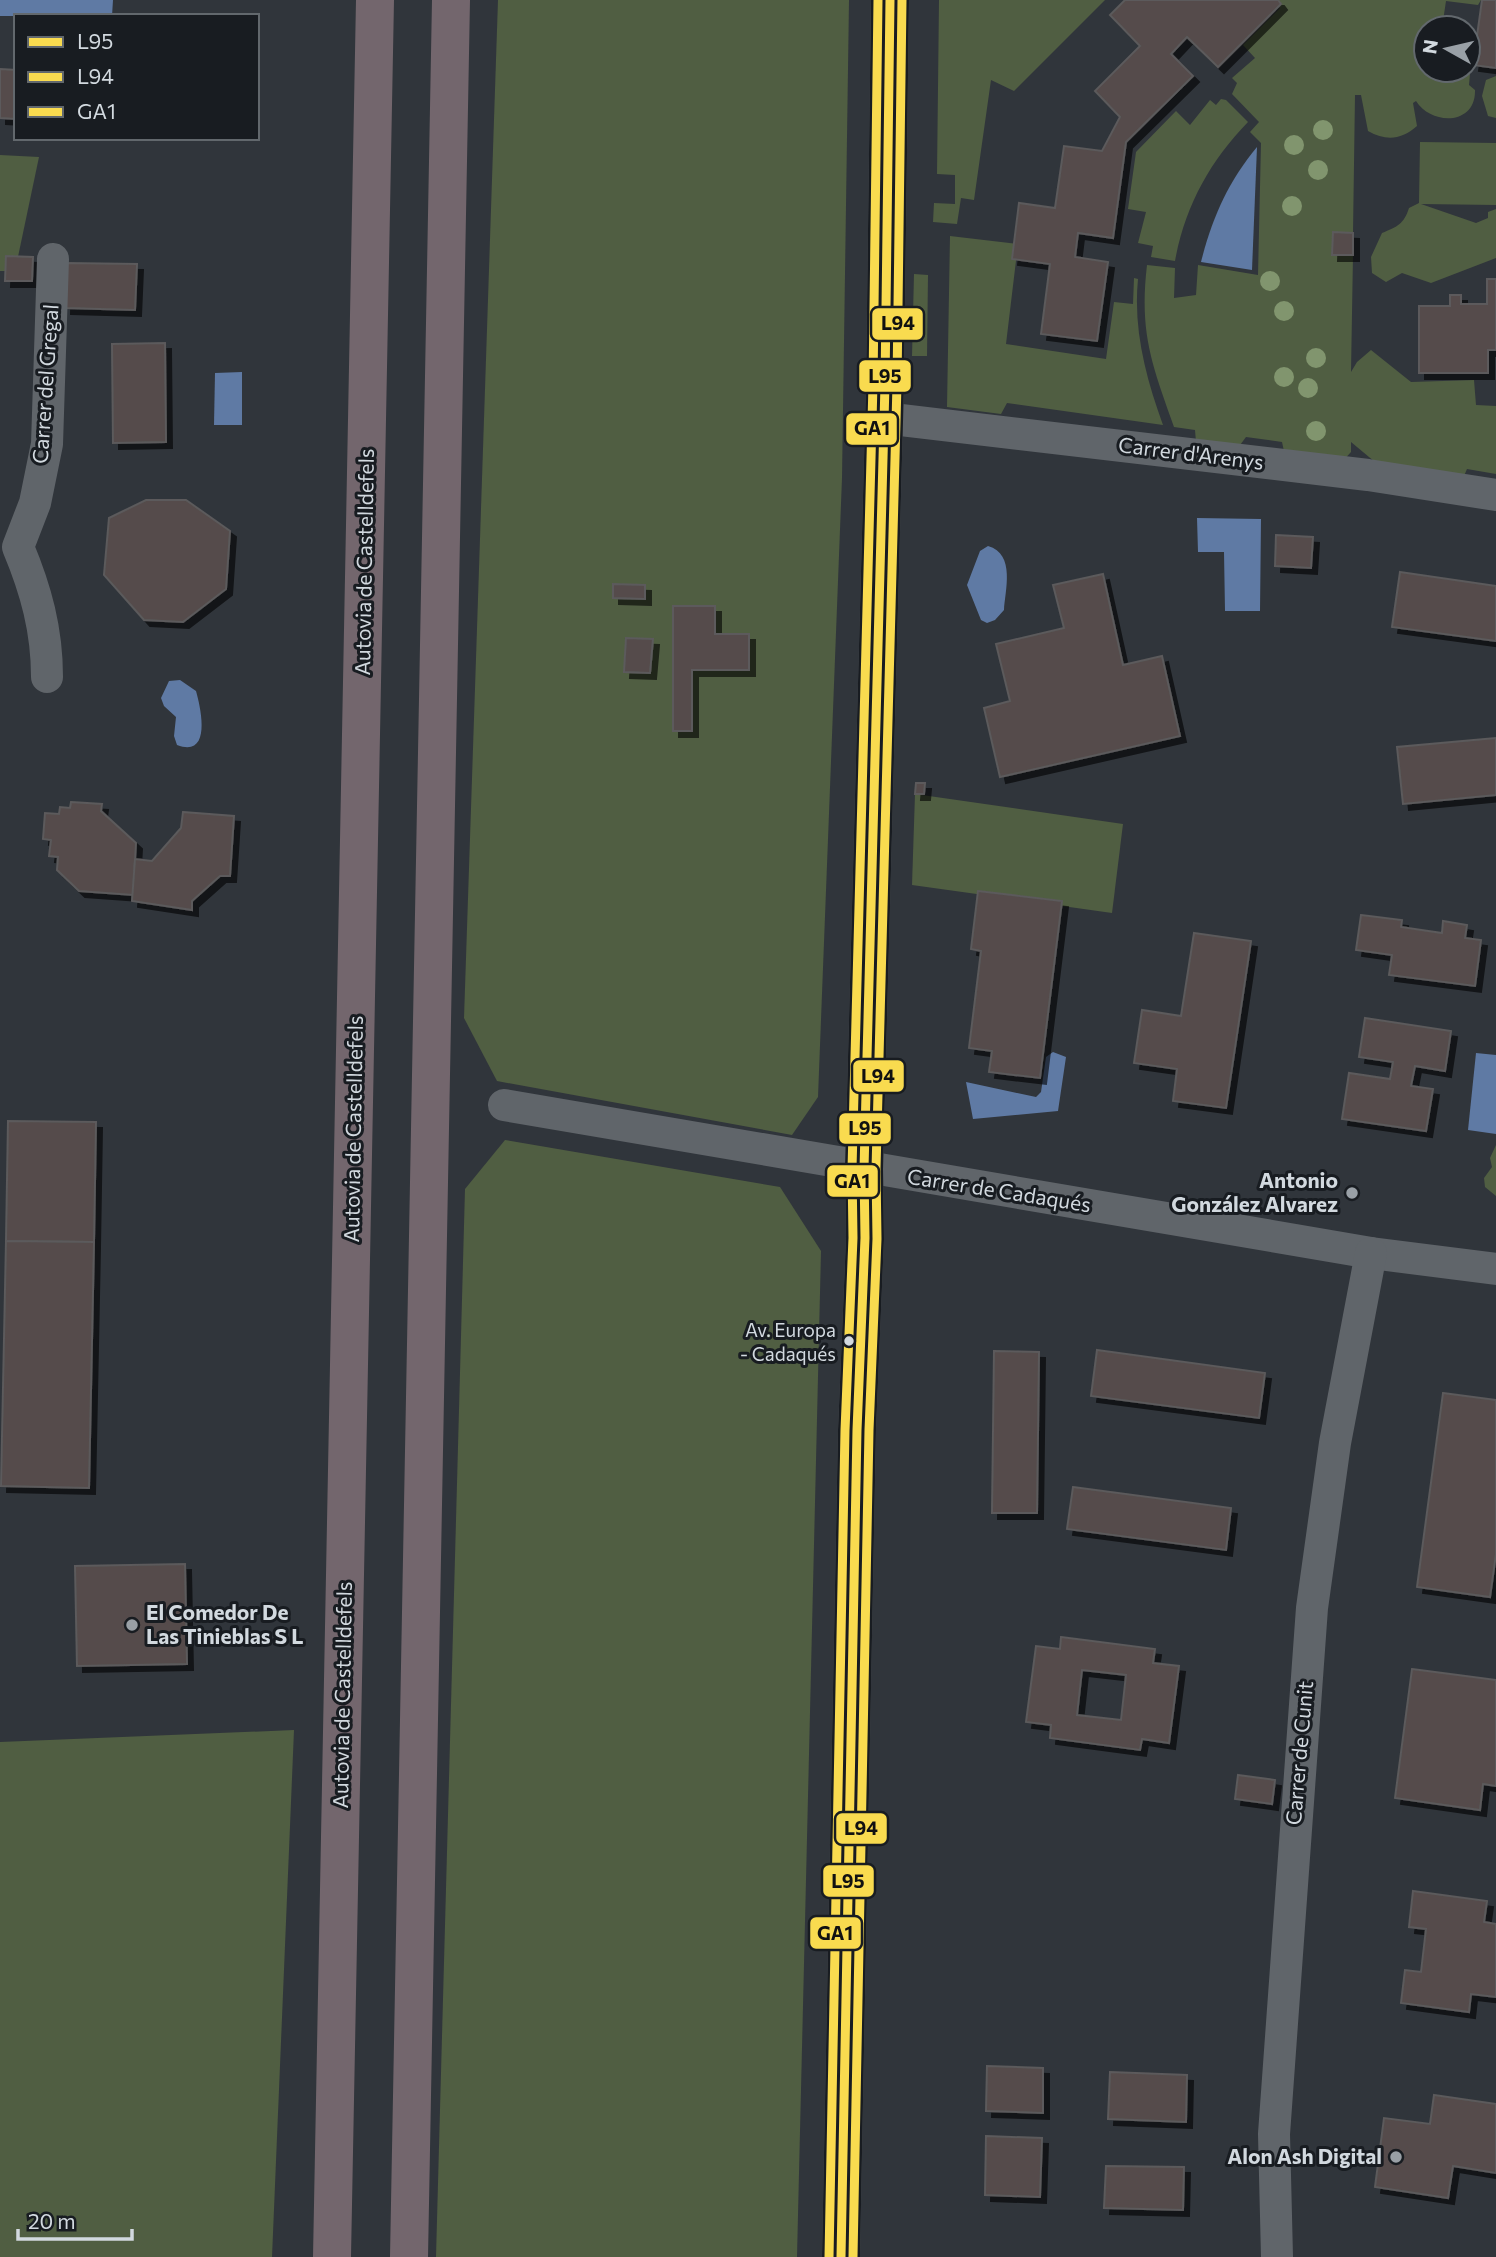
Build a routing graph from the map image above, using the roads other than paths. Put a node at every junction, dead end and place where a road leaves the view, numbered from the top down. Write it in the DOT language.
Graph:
graph roads {
  1 [pos="375,0"];
  2 [pos="451,0"];
  3 [pos="890,0"];
  4 [pos="53,259"];
  5 [pos="884,418"];
  6 [pos="1496,495"];
  7 [pos="9,550"];
  8 [pos="47,677"];
  9 [pos="504,1105"];
  10 [pos="864,1169"];
  11 [pos="1371,1253"];
  12 [pos="1496,1269"];
  13 [pos="332,2257"];
  14 [pos="409,2257"];
  15 [pos="841,2257"];
  16 [pos="1277,2257"];
  1 -- 13 [label="highway, Autovia de Castelldefels"];
  2 -- 14 [label="highway"];
  3 -- 5 [label="street"];
  4 -- 7 [label="street, Carrer del Gregal"];
  5 -- 6 [label="street, Carrer d'Arenys"];
  5 -- 10 [label="street"];
  7 -- 8 [label="street, Carrer del Gregal"];
  9 -- 10 [label="street, Carrer de Cadaqués"];
  10 -- 11 [label="street, Carrer de Cadaqués"];
  10 -- 15 [label="street"];
  11 -- 12 [label="street, Carrer de Cadaqués"];
  11 -- 16 [label="street, Carrer de Cunit"];
}
